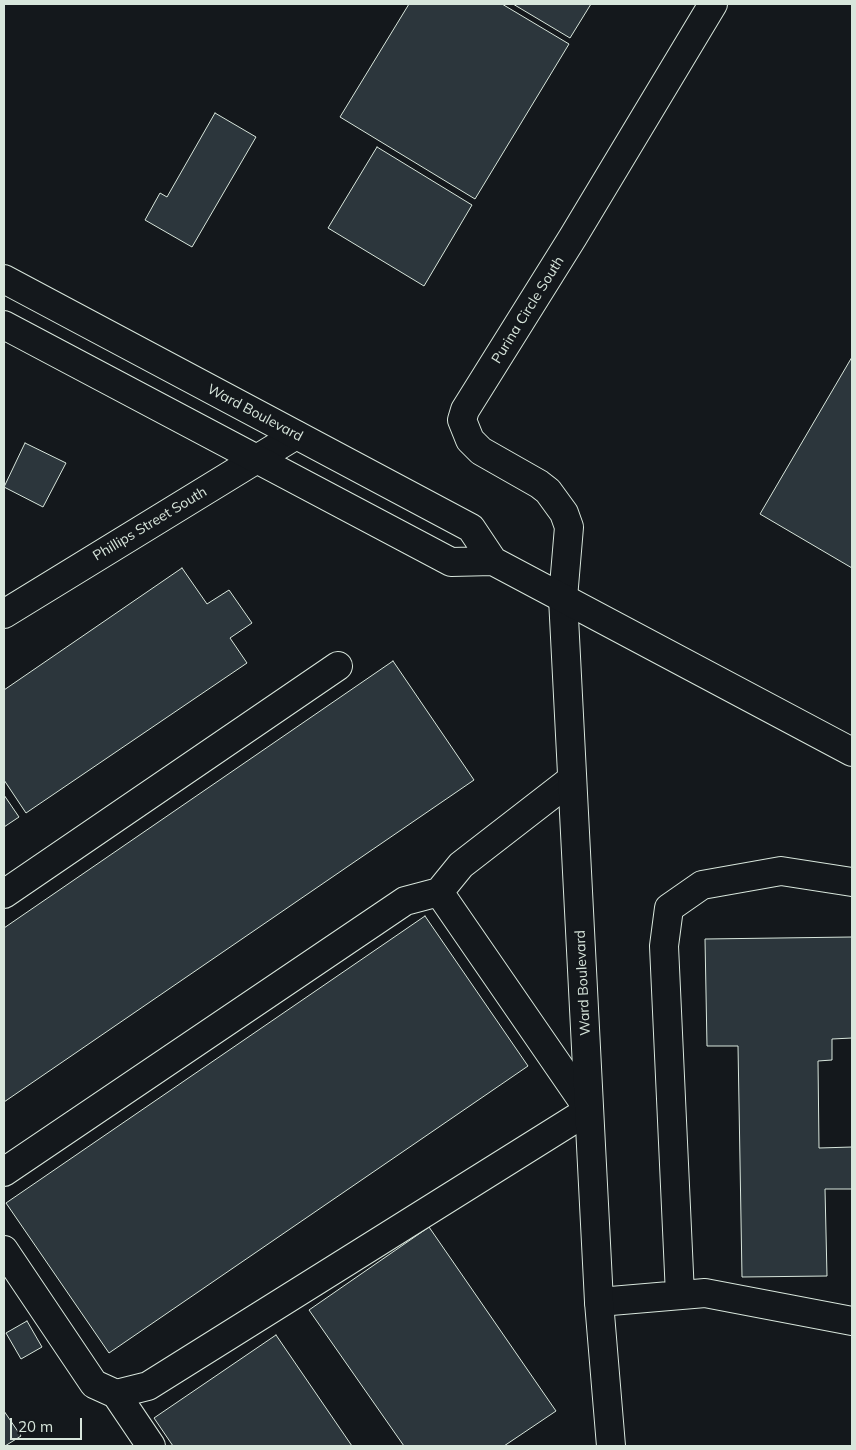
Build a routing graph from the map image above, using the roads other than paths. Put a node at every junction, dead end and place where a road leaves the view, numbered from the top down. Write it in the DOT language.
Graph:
graph roads {
  1 [pos="712,4"];
  2 [pos="4,279"];
  3 [pos="4,325"];
  4 [pos="296,435"];
  5 [pos="257,459"];
  6 [pos="493,561"];
  7 [pos="563,598"];
  8 [pos="4,614"];
  9 [pos="338,666"];
  10 [pos="852,752"];
  11 [pos="572,779"];
  12 [pos="852,882"];
  13 [pos="439,892"];
  14 [pos="4,894"];
  15 [pos="590,1110"];
  16 [pos="4,1172"];
  17 [pos="4,1250"];
  18 [pos="680,1296"];
  19 [pos="600,1302"];
  20 [pos="852,1321"];
  21 [pos="116,1394"];
  22 [pos="151,1446"];
  23 [pos="611,1446"];
  1 -- 7 [label="main road, Purina Circle South"];
  2 -- 4 [label="main road, Ward Boulevard"];
  3 -- 5 [label="main road, Ward Boulevard"];
  4 -- 5 [label="main road, Phillips Street South"];
  4 -- 6 [label="main road, Ward Boulevard"];
  5 -- 6 [label="main road, Ward Boulevard"];
  5 -- 8 [label="main road, Phillips Street South"];
  6 -- 7 [label="main road, Ward Boulevard"];
  7 -- 10 [label="main road"];
  7 -- 11 [label="main road, Ward Boulevard"];
  9 -- 14 [label="main road"];
  11 -- 13 [label="main road"];
  11 -- 15 [label="main road, Ward Boulevard"];
  12 -- 18 [label="main road"];
  13 -- 15 [label="main road"];
  13 -- 16 [label="main road"];
  15 -- 19 [label="main road, Ward Boulevard"];
  15 -- 21 [label="main road"];
  17 -- 21 [label="main road"];
  18 -- 19 [label="main road"];
  18 -- 20 [label="main road"];
  19 -- 23 [label="main road, Ward Boulevard"];
  21 -- 22 [label="main road"];
}
